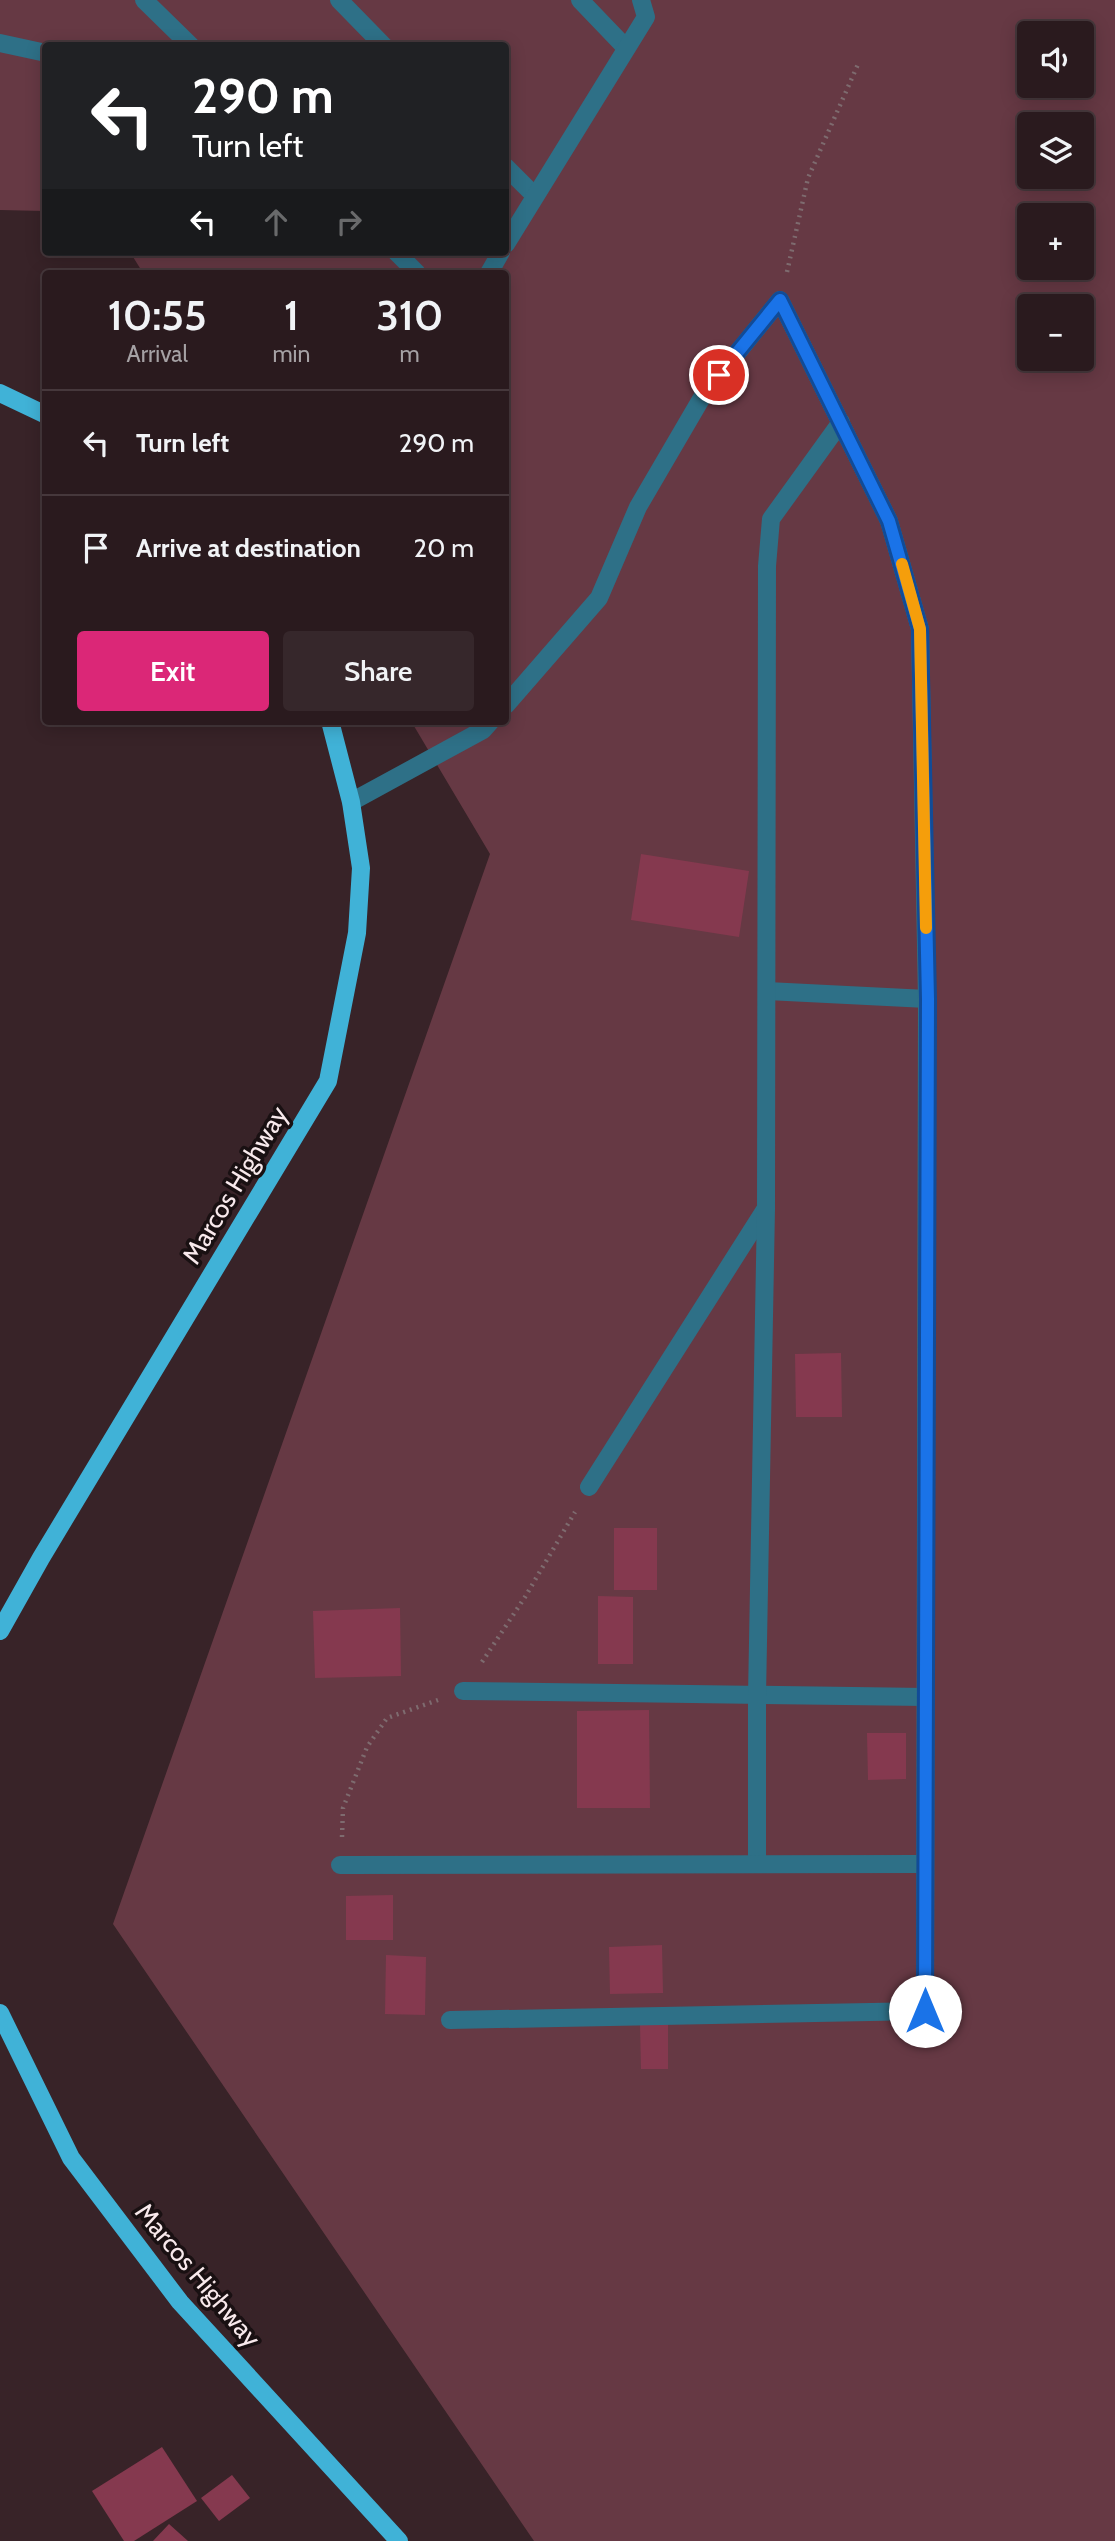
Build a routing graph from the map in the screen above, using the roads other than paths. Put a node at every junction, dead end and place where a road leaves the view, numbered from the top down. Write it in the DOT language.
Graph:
graph roads {
  1 [pos="144,0"];
  2 [pos="339,0"];
  3 [pos="580,0"];
  4 [pos="641,0"];
  5 [pos="187,42"];
  6 [pos="380,42"];
  7 [pos="0,43"];
  8 [pos="626,48"];
  9 [pos="42,52"];
  10 [pos="509,170"];
  11 [pos="534,195"];
  12 [pos="509,239"];
  13 [pos="400,256"];
  14 [pos="414,270"];
  15 [pos="0,393"];
  16 [pos="42,413"];
  17 [pos="841,422"];
  18 [pos="509,702"];
  19 [pos="331,725"];
  20 [pos="487,725"];
  21 [pos="351,802"];
  22 [pos="766,991"];
  23 [pos="928,999"];
  24 [pos="766,1208"];
  25 [pos="589,1487"];
  26 [pos="0,1630"];
  27 [pos="463,1691"];
  28 [pos="757,1696"];
  29 [pos="926,1697"];
  30 [pos="757,1863"];
  31 [pos="925,1864"];
  32 [pos="340,1865"];
  33 [pos="0,2013"];
  34 [pos="450,2020"];
  35 [pos="399,2541"];
  1 -- 5 [label="street"];
  2 -- 6 [label="street"];
  3 -- 8 [label="street"];
  4 -- 8 [label="street"];
  7 -- 9 [label="street"];
  8 -- 11 [label="street"];
  10 -- 11 [label="street"];
  11 -- 12 [label="street"];
  13 -- 14 [label="street"];
  15 -- 16 [label="main road"];
  17 -- 18 [label="street"];
  17 -- 22 [label="street"];
  17 -- 23 [label="street"];
  19 -- 21 [label="main road, Marcos Highway"];
  20 -- 21 [label="street"];
  21 -- 26 [label="main road, Marcos Highway"];
  22 -- 23 [label="street"];
  22 -- 24 [label="street"];
  23 -- 29 [label="street"];
  24 -- 25 [label="street"];
  24 -- 28 [label="street"];
  27 -- 28 [label="street"];
  28 -- 29 [label="street"];
  28 -- 30 [label="street"];
  29 -- 31 [label="street"];
  30 -- 31 [label="street"];
  30 -- 32 [label="street"];
  31 -- 34 [label="street"];
  33 -- 35 [label="main road, Marcos Highway"];
}
